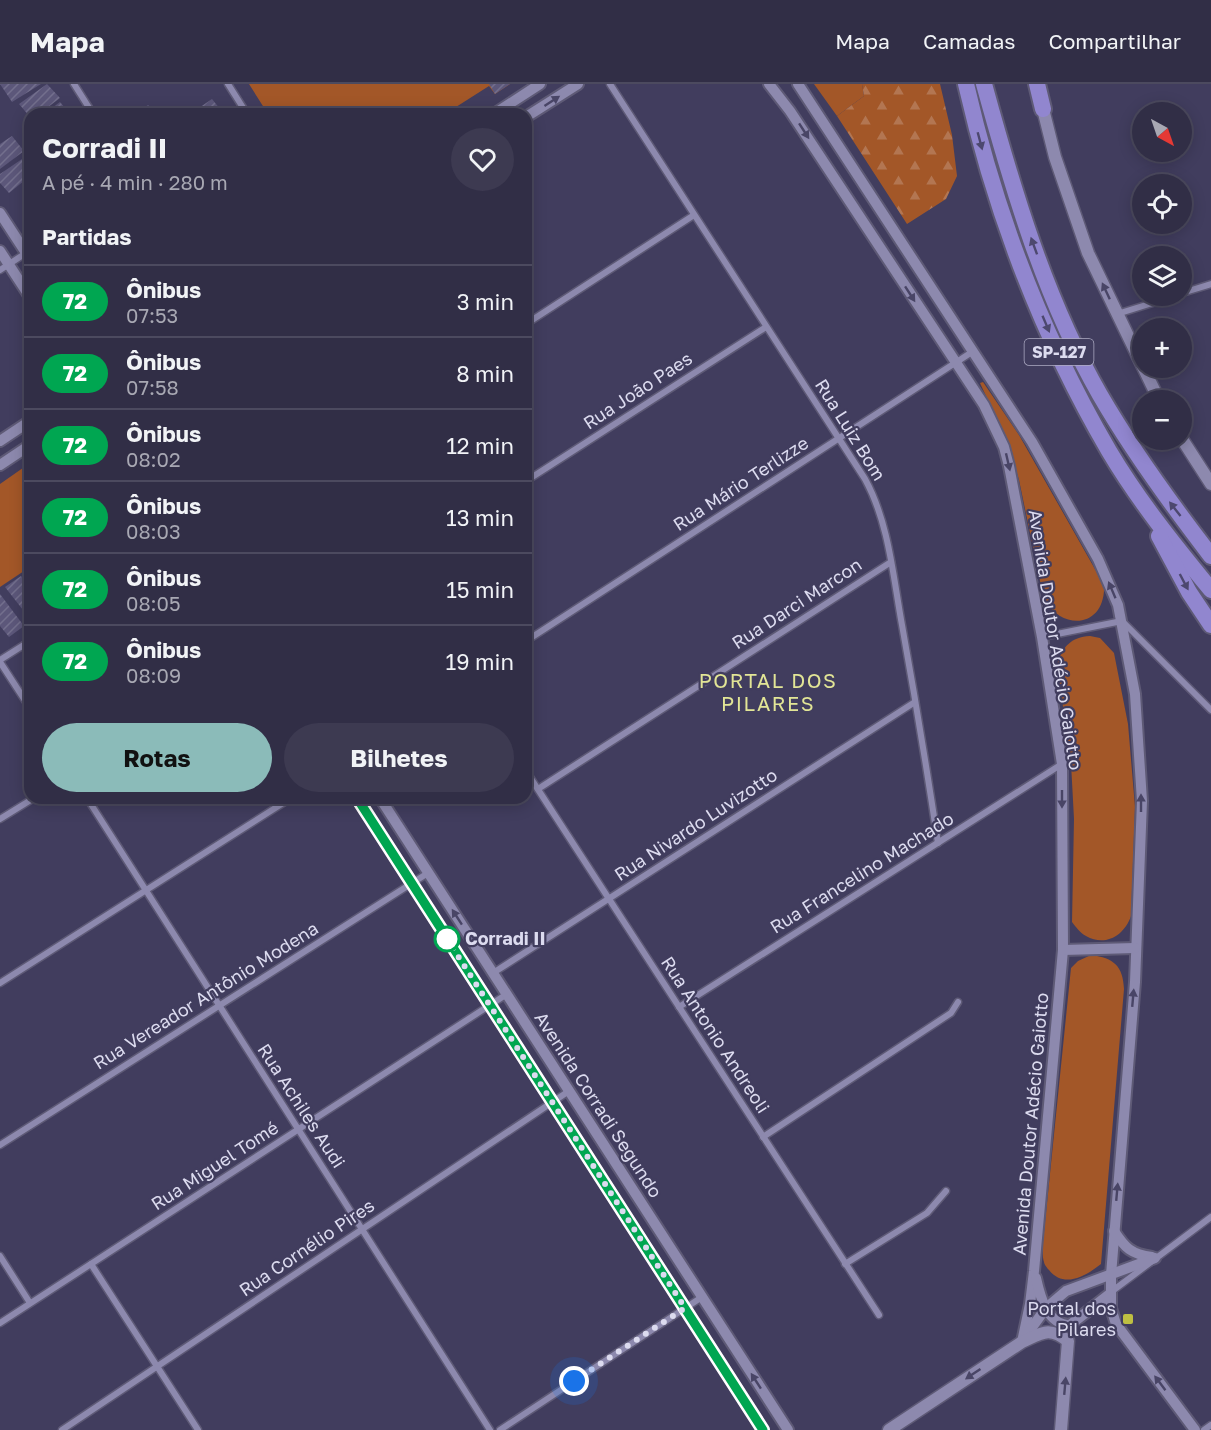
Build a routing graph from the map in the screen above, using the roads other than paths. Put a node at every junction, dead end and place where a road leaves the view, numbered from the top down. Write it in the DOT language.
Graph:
graph roads {
  1 [pos="74,84"];
  2 [pos="228,84"];
  3 [pos="540,84"];
  4 [pos="578,84"];
  5 [pos="610,84"];
  6 [pos="769,84"];
  7 [pos="798,84"];
  8 [pos="966,84"];
  9 [pos="984,84"];
  10 [pos="1037,84"];
  11 [pos="89,108"];
  12 [pos="243,108"];
  13 [pos="503,108"];
  14 [pos="1043,109"];
  15 [pos="532,113"];
  16 [pos="0,213"];
  17 [pos="694,215"];
  18 [pos="24,250"];
  19 [pos="0,251"];
  20 [pos="24,258"];
  21 [pos="4,267"];
  22 [pos="1211,284"];
  23 [pos="24,290"];
  24 [pos="1192,290"];
  25 [pos="1142,306"];
  26 [pos="1116,314"];
  27 [pos="532,320"];
  28 [pos="766,327"];
  29 [pos="972,352"];
  30 [pos="956,363"];
  31 [pos="1154,390"];
  32 [pos="24,425"];
  33 [pos="838,439"];
  34 [pos="0,441"];
  35 [pos="24,449"];
  36 [pos="1188,450"];
  37 [pos="0,465"];
  38 [pos="1198,466"];
  39 [pos="1211,468"];
  40 [pos="532,477"];
  41 [pos="1211,484"];
  42 [pos="1136,493"];
  43 [pos="1211,556"];
  44 [pos="891,562"];
  45 [pos="1211,590"];
  46 [pos="1122,621"];
  47 [pos="1211,625"];
  48 [pos="532,637"];
  49 [pos="1042,637"];
  50 [pos="24,645"];
  51 [pos="0,661"];
  52 [pos="24,699"];
  53 [pos="915,702"];
  54 [pos="1211,710"];
  55 [pos="1062,764"];
  56 [pos="532,780"];
  57 [pos="538,789"];
  58 [pos="24,804"];
  59 [pos="91,804"];
  60 [pos="282,804"];
  61 [pos="361,804"];
  62 [pos="384,804"];
  63 [pos="0,819"];
  64 [pos="938,843"];
  65 [pos="428,873"];
  66 [pos="412,884"];
  67 [pos="146,890"];
  68 [pos="609,898"];
  69 [pos="1136,948"];
  70 [pos="1063,950"];
  71 [pos="493,973"];
  72 [pos="0,983"];
  73 [pos="507,994"];
  74 [pos="958,1002"];
  75 [pos="490,1005"];
  76 [pos="219,1006"];
  77 [pos="679,1007"];
  78 [pos="569,1091"];
  79 [pos="553,1102"];
  80 [pos="298,1130"];
  81 [pos="763,1137"];
  82 [pos="0,1145"];
  83 [pos="946,1191"];
  84 [pos="1211,1216"];
  85 [pos="362,1229"];
  86 [pos="1114,1231"];
  87 [pos="0,1256"];
  88 [pos="1155,1258"];
  89 [pos="91,1264"];
  90 [pos="845,1264"];
  91 [pos="1034,1271"];
  92 [pos="1111,1275"];
  93 [pos="1090,1281"];
  94 [pos="1111,1293"];
  95 [pos="702,1297"];
  96 [pos="30,1304"];
  97 [pos="685,1308"];
  98 [pos="1046,1308"];
  99 [pos="879,1315"];
  100 [pos="0,1323"];
  101 [pos="1070,1324"];
  102 [pos="1068,1341"];
  103 [pos="1022,1342"];
  104 [pos="157,1367"];
  105 [pos="1211,1425"];
  106 [pos="62,1430"];
  107 [pos="198,1430"];
  108 [pos="490,1430"];
  109 [pos="500,1430"];
  110 [pos="763,1430"];
  111 [pos="788,1430"];
  112 [pos="890,1430"];
  113 [pos="1061,1430"];
  114 [pos="1195,1430"];
  115 [pos="1204,1430"];
  1 -- 11 [label="street"];
  2 -- 12 [label="street"];
  3 -- 13 [label="street"];
  15 -- 4 [label="street, one-way"];
  5 -- 17 [label="street, Rua Luiz Bom"];
  6 -- 30 [label="street, Avenida Doutor Adécio Gaiotto, one-way"];
  7 -- 29 [label="street, Avenida Doutor Adécio Gaiotto"];
  8 -- 42 [label="highway, SP-127, one-way"];
  43 -- 9 [label="highway, SP-127, one-way"];
  10 -- 14 [label="highway"];
  26 -- 14 [label="main road, one-way"];
  16 -- 18 [label="street"];
  17 -- 27 [label="street"];
  17 -- 28 [label="street, Rua Luiz Bom"];
  19 -- 21 [label="street"];
  20 -- 21 [label="street"];
  21 -- 23 [label="street"];
  22 -- 24 [label="street"];
  25 -- 26 [label="street"];
  26 -- 31 [label="main road"];
  28 -- 33 [label="street, Rua Luiz Bom"];
  28 -- 40 [label="street, Rua João Paes"];
  29 -- 30 [label="street, Rua Mário Terlizze"];
  46 -- 29 [label="street, Avenida Doutor Adécio Gaiotto, one-way"];
  30 -- 33 [label="street, Rua Mário Terlizze"];
  30 -- 49 [label="street, Avenida Doutor Adécio Gaiotto, one-way"];
  32 -- 34 [label="street"];
  33 -- 44 [label="street, Rua Luiz Bom"];
  33 -- 48 [label="street, Rua Mário Terlizze"];
  35 -- 37 [label="street"];
  36 -- 38 [label="main road"];
  38 -- 39 [label="street"];
  38 -- 41 [label="main road"];
  42 -- 45 [label="highway, SP-127"];
  42 -- 47 [label="highway, one-way"];
  44 -- 53 [label="street, Rua Luiz Bom"];
  44 -- 57 [label="street, Rua Darci Marcon"];
  46 -- 49 [label="street"];
  46 -- 54 [label="street"];
  69 -- 46 [label="street, Avenida Doutor Adécio Gaiotto, one-way"];
  49 -- 55 [label="street, Avenida Doutor Adécio Gaiotto"];
  50 -- 51 [label="street"];
  51 -- 52 [label="street"];
  53 -- 64 [label="street, Rua Luiz Bom"];
  53 -- 68 [label="street, Rua Nivardo Luvizotto"];
  55 -- 64 [label="street, Rua Francelino Machado"];
  55 -- 70 [label="street, Avenida Doutor Adécio Gaiotto, one-way"];
  56 -- 57 [label="street, Rua Antonio Andreoli"];
  57 -- 68 [label="street, Rua Antonio Andreoli"];
  58 -- 63 [label="street"];
  59 -- 67 [label="street, Rua Achiles Audi"];
  60 -- 67 [label="street"];
  61 -- 66 [label="street, Avenida Corradi Segundo"];
  62 -- 65 [label="street, Avenida Corradi Segundo"];
  64 -- 77 [label="street, Rua Francelino Machado"];
  65 -- 66 [label="street, Rua Vereador Antônio Modena"];
  71 -- 65 [label="street, Avenida Corradi Segundo, one-way"];
  66 -- 75 [label="street, Avenida Corradi Segundo"];
  66 -- 76 [label="street, Rua Vereador Antônio Modena"];
  67 -- 72 [label="street"];
  67 -- 76 [label="street, Rua Achiles Audi"];
  68 -- 71 [label="street, Rua Nivardo Luvizotto"];
  68 -- 77 [label="street, Rua Antonio Andreoli"];
  69 -- 70 [label="street"];
  86 -- 69 [label="street, Avenida Doutor Adécio Gaiotto, one-way"];
  70 -- 91 [label="street, Avenida Doutor Adécio Gaiotto"];
  71 -- 73 [label="street, Avenida Corradi Segundo"];
  73 -- 75 [label="street, Rua Miguel Tomé"];
  73 -- 78 [label="street, Avenida Corradi Segundo"];
  74 -- 81 [label="street"];
  75 -- 79 [label="street, Avenida Corradi Segundo"];
  75 -- 80 [label="street, Rua Miguel Tomé"];
  76 -- 80 [label="street, Rua Achiles Audi"];
  76 -- 82 [label="street, Rua Vereador Antônio Modena"];
  77 -- 81 [label="street, Rua Antonio Andreoli"];
  78 -- 79 [label="street, Rua Cornélio Pires"];
  78 -- 95 [label="street, Avenida Corradi Segundo"];
  79 -- 85 [label="street, Rua Cornélio Pires"];
  79 -- 97 [label="street, Avenida Corradi Segundo"];
  80 -- 85 [label="street, Rua Achiles Audi"];
  80 -- 89 [label="street, Rua Miguel Tomé"];
  81 -- 90 [label="street, Rua Antonio Andreoli"];
  83 -- 90 [label="street"];
  84 -- 88 [label="street"];
  85 -- 104 [label="street, Rua Cornélio Pires"];
  85 -- 108 [label="street, Rua Achiles Audi"];
  86 -- 88 [label="street"];
  86 -- 92 [label="street, Avenida Doutor Adécio Gaiotto"];
  87 -- 96 [label="street"];
  88 -- 92 [label="street"];
  88 -- 94 [label="street"];
  89 -- 96 [label="street, Rua Miguel Tomé"];
  89 -- 104 [label="street"];
  90 -- 99 [label="street, Rua Antonio Andreoli"];
  91 -- 98 [label="street"];
  91 -- 103 [label="street, Avenida Doutor Adécio Gaiotto"];
  92 -- 93 [label="street"];
  92 -- 94 [label="street, Avenida Doutor Adécio Gaiotto"];
  93 -- 94 [label="street"];
  93 -- 98 [label="street"];
  94 -- 101 [label="street"];
  114 -- 94 [label="street, Avenida Doutor Adécio Gaiotto, one-way"];
  95 -- 97 [label="street"];
  111 -- 95 [label="street, Avenida Corradi Segundo, one-way"];
  96 -- 100 [label="street, Rua Miguel Tomé"];
  97 -- 109 [label="street"];
  97 -- 110 [label="street, Avenida Corradi Segundo"];
  98 -- 101 [label="street"];
  98 -- 103 [label="street"];
  101 -- 102 [label="street"];
  102 -- 103 [label="main road"];
  113 -- 102 [label="main road, one-way"];
  103 -- 112 [label="main road, one-way"];
  104 -- 106 [label="street, Rua Cornélio Pires"];
  104 -- 107 [label="street"];
  105 -- 115 [label="street"];
}
